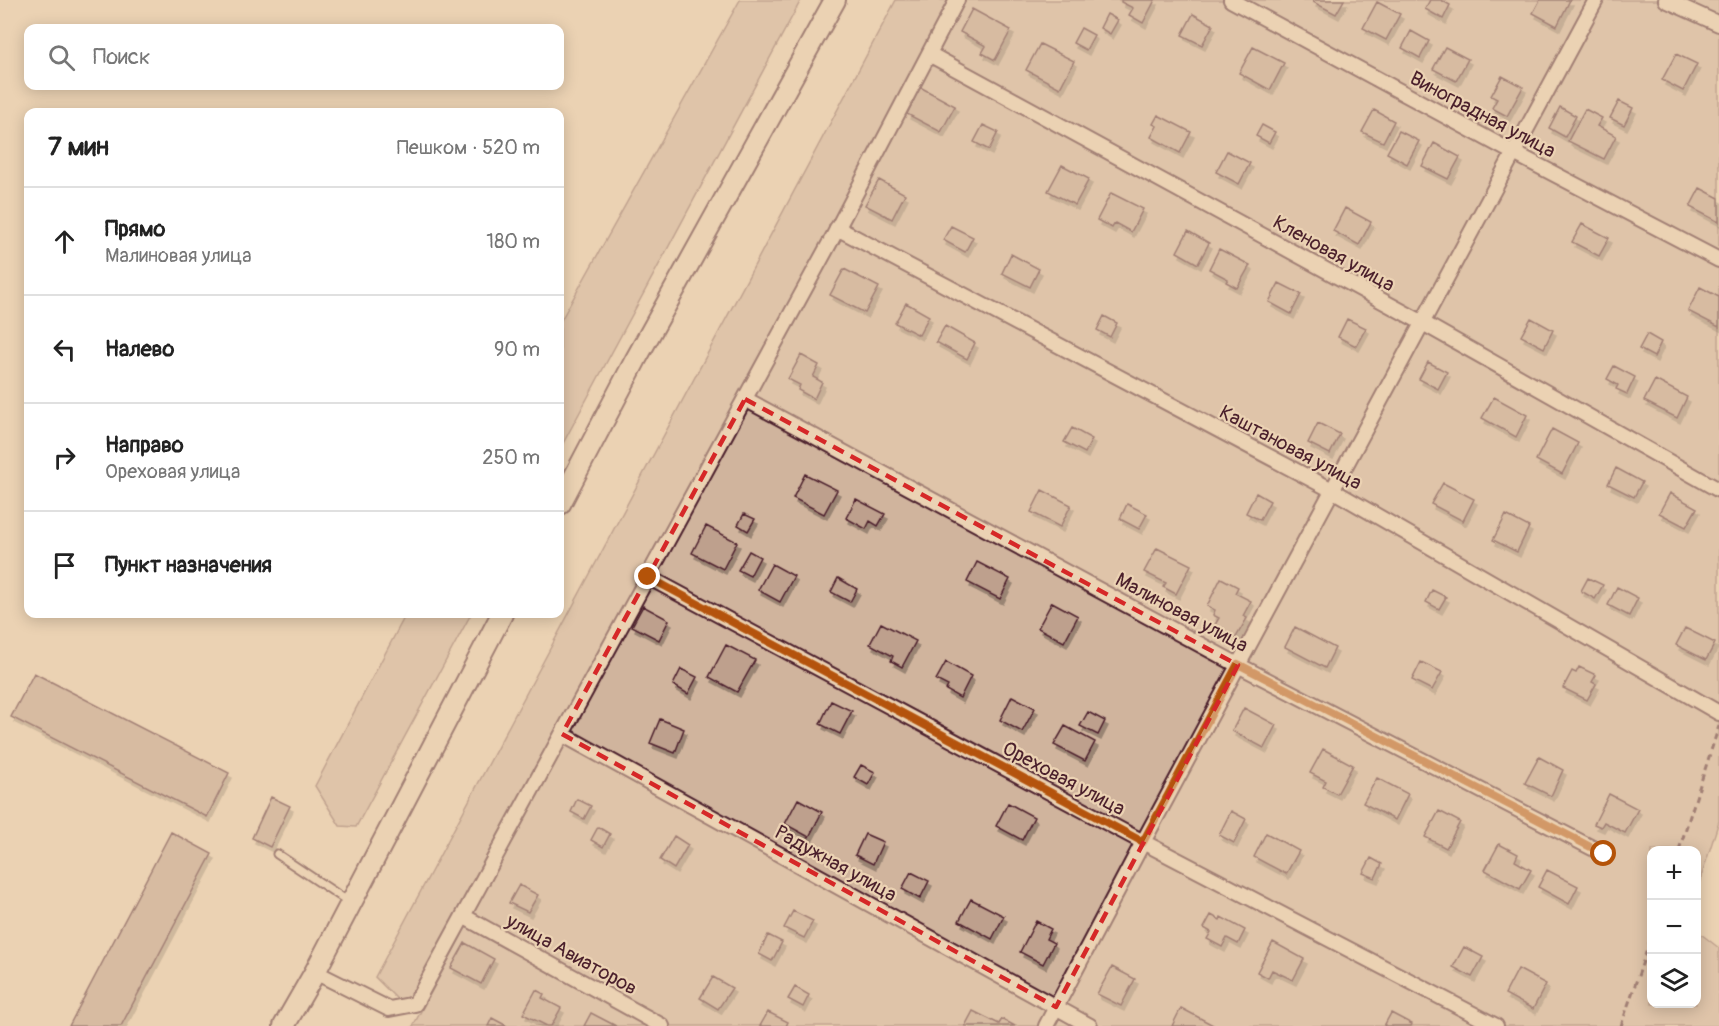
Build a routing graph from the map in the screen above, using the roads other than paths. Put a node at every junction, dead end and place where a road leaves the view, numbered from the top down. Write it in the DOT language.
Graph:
graph roads {
  1 [pos="835,0"];
  2 [pos="957,0"];
  3 [pos="1231,0"];
  4 [pos="1596,0"];
  5 [pos="1666,0"];
  6 [pos="1719,24"];
  7 [pos="929,54"];
  8 [pos="1514,153"];
  9 [pos="837,228"];
  10 [pos="1719,260"];
  11 [pos="1423,323"];
  12 [pos="745,399"];
  13 [pos="1332,490"];
  14 [pos="1719,490"];
  15 [pos="564,496"];
  16 [pos="648,577"];
  17 [pos="500,618"];
  18 [pos="1238,664"];
  19 [pos="1719,714"];
  20 [pos="562,734"];
  21 [pos="1143,842"];
  22 [pos="277,854"];
  23 [pos="1604,854"];
  24 [pos="351,903"];
  25 [pos="463,916"];
  26 [pos="315,972"];
  27 [pos="1056,1007"];
  28 [pos="284,1026"];
  29 [pos="662,1026"];
  30 [pos="1046,1026"];
  31 [pos="1090,1026"];
  32 [pos="1496,1026"];
  1 -- 15 [label="street"];
  2 -- 7 [label="street"];
  3 -- 8 [label="street, Виноградная улица"];
  4 -- 8 [label="street"];
  5 -- 6 [label="street"];
  7 -- 9 [label="street"];
  7 -- 11 [label="street, Кленовая улица"];
  8 -- 10 [label="street, Виноградная улица"];
  8 -- 11 [label="street"];
  9 -- 12 [label="street"];
  9 -- 13 [label="street, Каштановая улица"];
  11 -- 13 [label="street"];
  11 -- 14 [label="street, Кленовая улица"];
  12 -- 16 [label="street"];
  12 -- 18 [label="street, Малиновая улица"];
  13 -- 18 [label="street"];
  13 -- 19 [label="street, Каштановая улица"];
  16 -- 20 [label="street"];
  16 -- 21 [label="street, Ореховая улица"];
  17 -- 24 [label="street"];
  18 -- 21 [label="street"];
  18 -- 23 [label="street, Малиновая улица"];
  20 -- 25 [label="street"];
  20 -- 27 [label="street, Радужная улица"];
  21 -- 27 [label="street"];
  21 -- 32 [label="street, Ореховая улица"];
  22 -- 24 [label="lane"];
  24 -- 26 [label="street"];
  25 -- 26 [label="street"];
  25 -- 29 [label="street, улица Авиаторов"];
  26 -- 28 [label="street"];
  27 -- 30 [label="street"];
  27 -- 31 [label="street, Радужная улица"];
}
